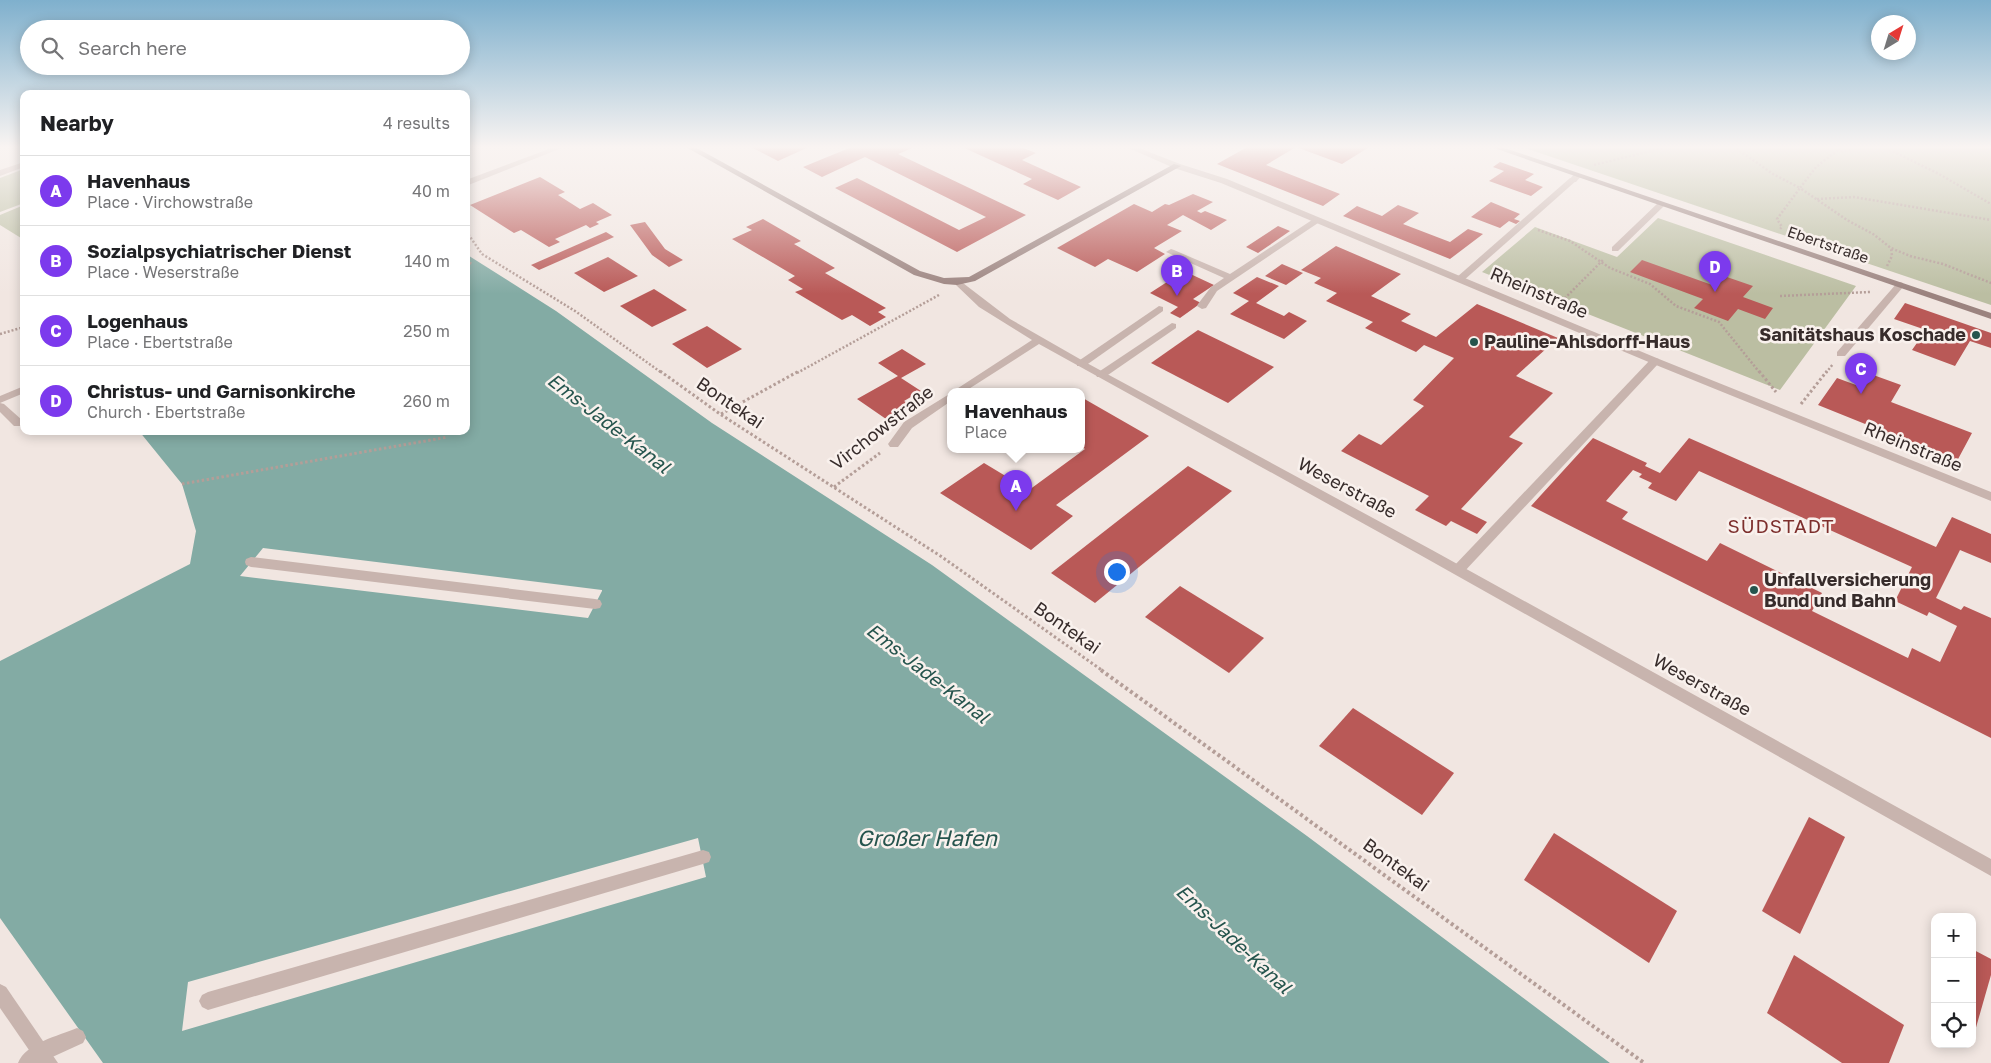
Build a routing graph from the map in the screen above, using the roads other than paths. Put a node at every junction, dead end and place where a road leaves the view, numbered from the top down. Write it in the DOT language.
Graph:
graph roads {
  1 [pos="777,196"];
  2 [pos="1123,196"];
  3 [pos="1257,196"];
  4 [pos="1554,196"];
  5 [pos="1635,196"];
  6 [pos="1662,204"];
  7 [pos="1315,221"];
  8 [pos="1615,249"];
  9 [pos="1171,252"];
  10 [pos="1229,277"];
  11 [pos="1460,279"];
  12 [pos="958,283"];
  13 [pos="1898,288"];
  14 [pos="1202,306"];
  15 [pos="1159,310"];
  16 [pos="1991,316"];
  17 [pos="1172,326"];
  18 [pos="1038,340"];
  19 [pos="1841,354"];
  20 [pos="1655,361"];
  21 [pos="1081,364"];
  22 [pos="1101,375"];
  23 [pos="963,388"];
  24 [pos="20,391"];
  25 [pos="947,399"];
  26 [pos="0,400"];
  27 [pos="0,406"];
  28 [pos="18,423"];
  29 [pos="894,444"];
  30 [pos="1991,497"];
  31 [pos="251,562"];
  32 [pos="1458,570"];
  33 [pos="595,604"];
  34 [pos="702,857"];
  35 [pos="1991,868"];
  36 [pos="0,993"];
  37 [pos="208,1001"];
  38 [pos="77,1037"];
  39 [pos="39,1059"];
  1 -- 12 [label="street"];
  2 -- 12 [label="street"];
  3 -- 7 [label="street, Rheinstraße"];
  4 -- 11 [label="street"];
  5 -- 6 [label="street, Ebertstraße"];
  6 -- 8 [label="street"];
  6 -- 13 [label="street, Ebertstraße"];
  7 -- 10 [label="street"];
  7 -- 11 [label="street, Rheinstraße"];
  9 -- 10 [label="street"];
  10 -- 14 [label="street"];
  11 -- 20 [label="street, Rheinstraße"];
  12 -- 18 [label="street, Weserstraße"];
  13 -- 16 [label="street, Ebertstraße"];
  13 -- 19 [label="street"];
  15 -- 21 [label="street"];
  17 -- 22 [label="street"];
  18 -- 21 [label="street, Weserstraße"];
  18 -- 23 [label="street, Virchowstraße"];
  20 -- 30 [label="street, Rheinstraße"];
  20 -- 32 [label="street"];
  21 -- 22 [label="street, Weserstraße"];
  22 -- 32 [label="street, Weserstraße"];
  24 -- 26 [label="street"];
  25 -- 29 [label="street, Virchowstraße"];
  27 -- 28 [label="street"];
  31 -- 33 [label="street"];
  32 -- 35 [label="street, Weserstraße"];
  34 -- 37 [label="street"];
  36 -- 39 [label="street"];
  38 -- 39 [label="street"];
}
